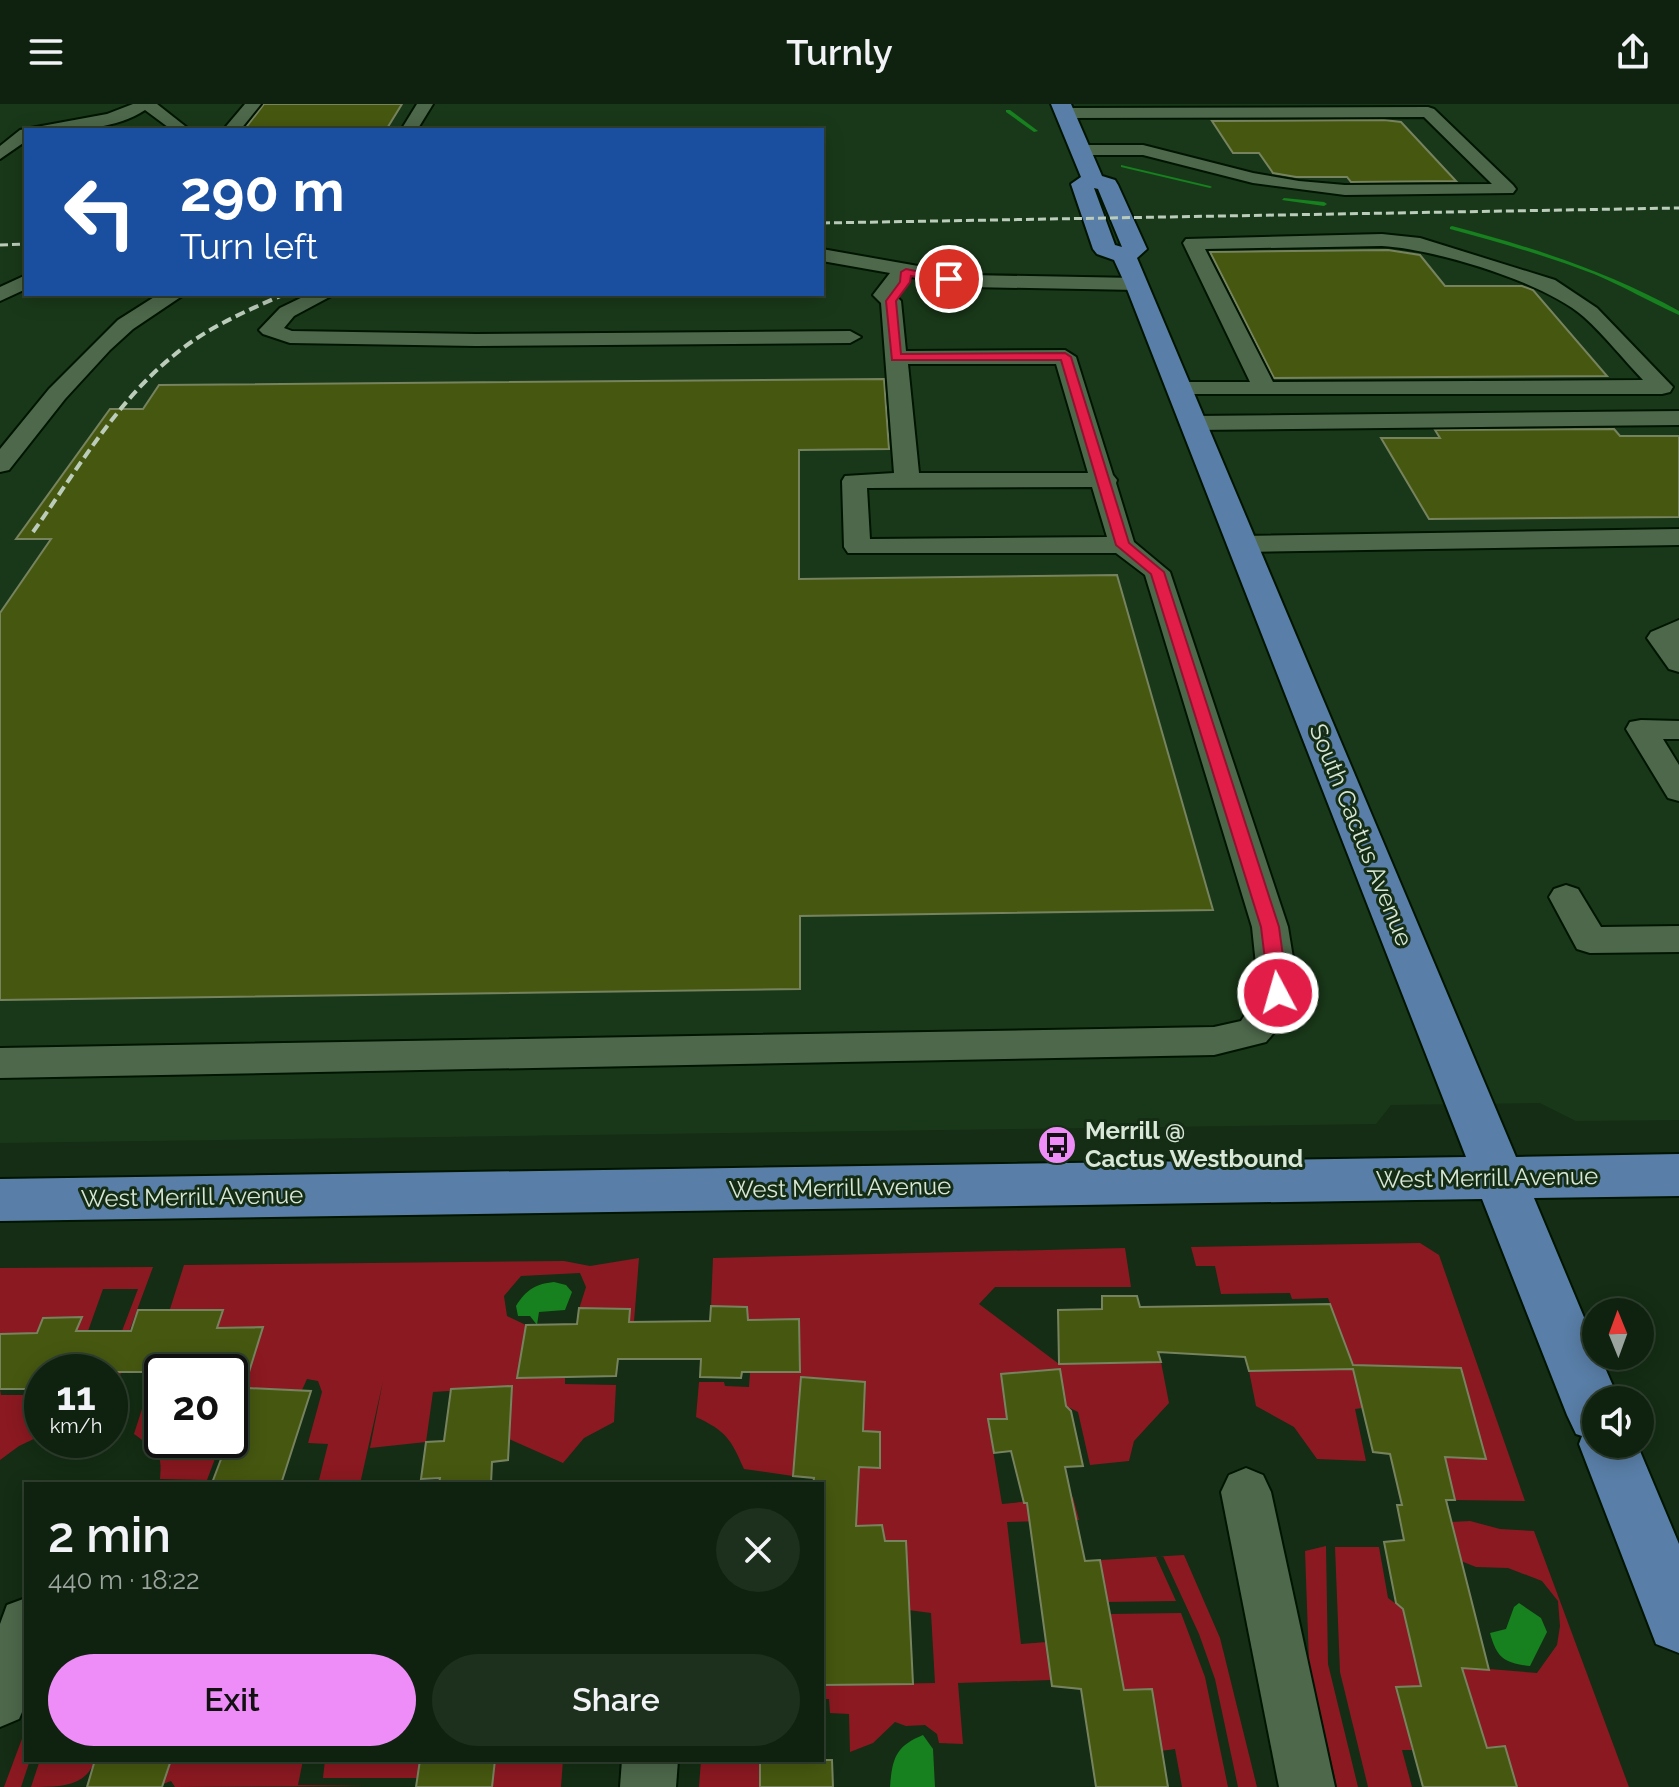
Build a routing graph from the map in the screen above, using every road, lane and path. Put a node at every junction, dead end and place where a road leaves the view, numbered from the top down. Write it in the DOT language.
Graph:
graph roads {
  1 [pos="145,104"];
  2 [pos="253,104"];
  3 [pos="425,104"];
  4 [pos="1063,109"];
  5 [pos="50,128"];
  6 [pos="179,128"];
  7 [pos="233,128"];
  8 [pos="410,128"];
  9 [pos="24,135"];
  10 [pos="1080,150"];
  11 [pos="0,154"];
  12 [pos="824,255"];
  13 [pos="1130,270"];
  14 [pos="906,272"];
  15 [pos="24,282"];
  16 [pos="0,295"];
  17 [pos="169,296"];
  18 [pos="321,296"];
  19 [pos="850,337"];
  20 [pos="896,358"];
  21 [pos="1180,389"];
  22 [pos="1265,389"];
  23 [pos="1679,418"];
  24 [pos="1193,423"];
  25 [pos="0,465"];
  26 [pos="1105,480"];
  27 [pos="907,481"];
  28 [pos="1679,537"];
  29 [pos="1243,544"];
  30 [pos="1122,545"];
  31 [pos="1670,634"];
  32 [pos="1679,663"];
  33 [pos="1679,730"];
  34 [pos="1679,791"];
  35 [pos="1566,897"];
  36 [pos="1679,939"];
  37 [pos="0,1063"];
  38 [pos="1679,1175"];
  39 [pos="1501,1178"];
  40 [pos="0,1200"];
  41 [pos="1584,1386"];
  42 [pos="1614,1458"];
  43 [pos="1246,1492"];
  44 [pos="1679,1621"];
  45 [pos="24,1630"];
  46 [pos="0,1700"];
  47 [pos="650,1762"];
  48 [pos="648,1787"];
  49 [pos="1307,1787"];
  1 -- 5 [label="street"];
  1 -- 6 [label="street"];
  2 -- 7 [label="street"];
  3 -- 8 [label="street"];
  4 -- 10 [label="main road, South Cactus Avenue"];
  4 -- 10 [label="street"];
  9 -- 11 [label="street"];
  10 -- 13 [label="main road, South Cactus Avenue"];
  12 -- 14 [label="street"];
  13 -- 14 [label="street"];
  13 -- 21 [label="main road, South Cactus Avenue"];
  14 -- 20 [label="street"];
  15 -- 16 [label="street"];
  17 -- 25 [label="street"];
  18 -- 19 [label="street"];
  20 -- 26 [label="street"];
  20 -- 27 [label="street"];
  21 -- 22 [label="street"];
  21 -- 24 [label="main road, South Cactus Avenue"];
  22 -- 22 [label="street"];
  23 -- 24 [label="street"];
  24 -- 29 [label="main road, South Cactus Avenue"];
  26 -- 27 [label="street"];
  26 -- 30 [label="street"];
  27 -- 30 [label="street"];
  28 -- 29 [label="street"];
  29 -- 39 [label="main road, South Cactus Avenue"];
  30 -- 37 [label="street"];
  31 -- 32 [label="street"];
  33 -- 34 [label="street"];
  35 -- 36 [label="street"];
  38 -- 39 [label="main road, West Merrill Avenue"];
  39 -- 40 [label="main road, West Merrill Avenue"];
  39 -- 41 [label="main road, South Cactus Avenue"];
  42 -- 44 [label="main road"];
  43 -- 49 [label="street"];
  45 -- 46 [label="street"];
  47 -- 48 [label="street"];
}
